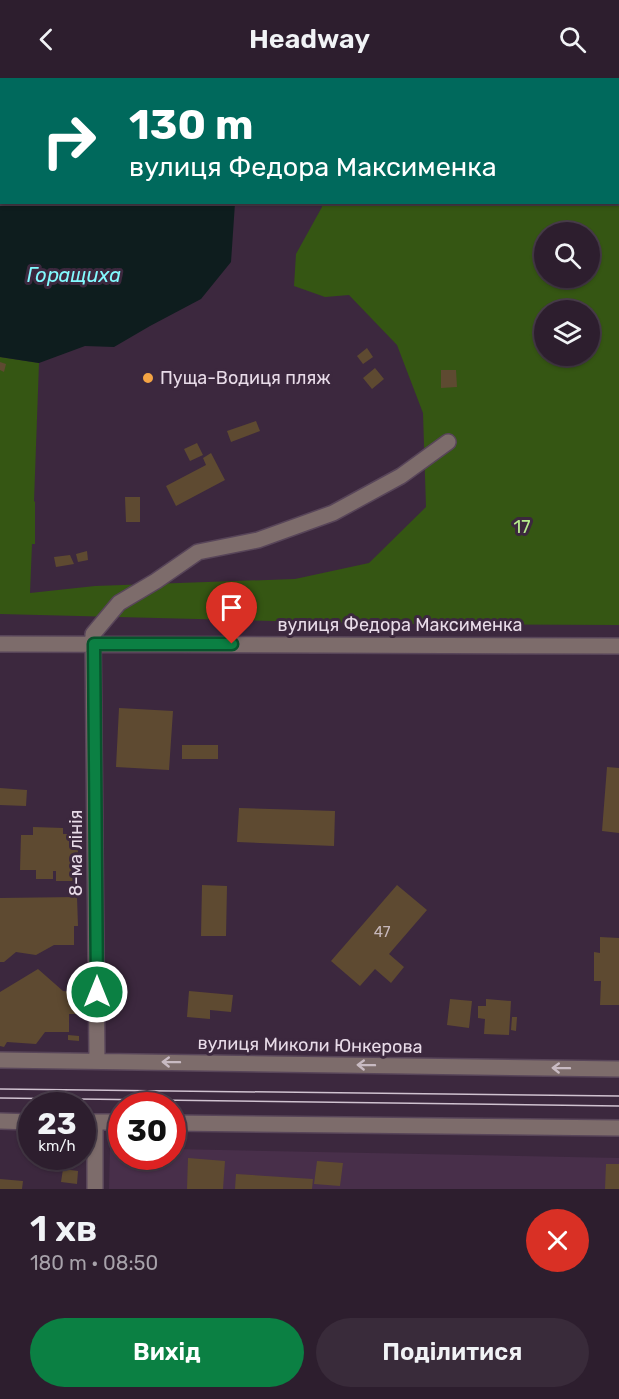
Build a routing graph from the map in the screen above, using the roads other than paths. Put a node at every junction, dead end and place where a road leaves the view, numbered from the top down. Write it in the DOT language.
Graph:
graph roads {
  1 [pos="448,442"];
  2 [pos="0,644"];
  3 [pos="94,644"];
  4 [pos="619,646"];
  5 [pos="0,1060"];
  6 [pos="97,1061"];
  7 [pos="619,1069"];
  8 [pos="0,1121"];
  9 [pos="18,1122"];
  10 [pos="186,1123"];
  11 [pos="619,1128"];
  12 [pos="93,1170"];
  13 [pos="95,1189"];
  1 -- 3 [label="street"];
  2 -- 3 [label="street, вулиця Федора Максименка"];
  3 -- 4 [label="street, вулиця Федора Максименка"];
  3 -- 6 [label="street, 8-ма лінія"];
  5 -- 6 [label="street, вулиця Миколи Юнкерова"];
  7 -- 6 [label="street, вулиця Миколи Юнкерова, one-way"];
  8 -- 9 [label="street"];
  10 -- 11 [label="street"];
  12 -- 13 [label="street"];
}
